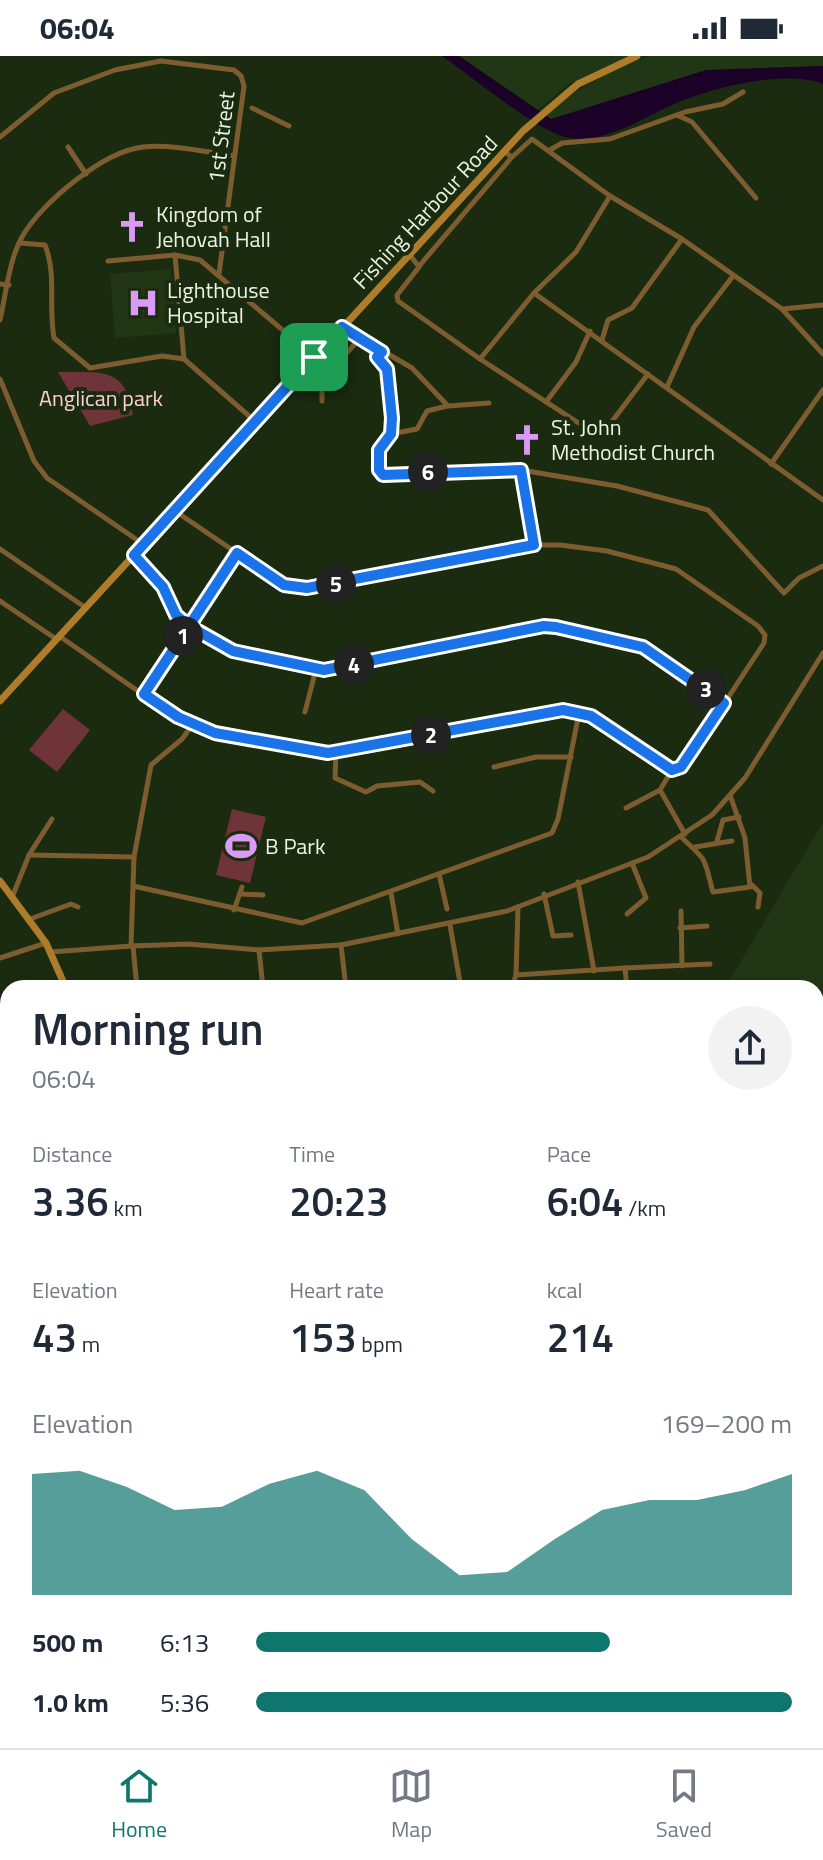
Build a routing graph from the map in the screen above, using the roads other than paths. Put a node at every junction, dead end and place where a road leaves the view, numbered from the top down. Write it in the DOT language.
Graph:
graph roads {
  1 [pos="637,56"];
  2 [pos="743,92"];
  3 [pos="252,108"];
  4 [pos="674,116"];
  5 [pos="289,126"];
  6 [pos="523,131"];
  7 [pos="0,137"];
  8 [pos="532,139"];
  9 [pos="68,147"];
  10 [pos="550,150"];
  11 [pos="509,154"];
  12 [pos="234,156"];
  13 [pos="86,174"];
  14 [pos="610,196"];
  15 [pos="756,198"];
  16 [pos="682,239"];
  17 [pos="20,243"];
  18 [pos="175,255"];
  19 [pos="410,255"];
  20 [pos="108,261"];
  21 [pos="420,265"];
  22 [pos="219,274"];
  23 [pos="733,276"];
  24 [pos="0,284"];
  25 [pos="9,285"];
  26 [pos="534,293"];
  27 [pos="823,305"];
  28 [pos="782,309"];
  29 [pos="0,320"];
  30 [pos="342,327"];
  31 [pos="590,331"];
  32 [pos="359,339"];
  33 [pos="602,340"];
  34 [pos="382,352"];
  35 [pos="823,354"];
  36 [pos="314,357"];
  37 [pos="184,359"];
  38 [pos="480,359"];
  39 [pos="331,371"];
  40 [pos="648,374"];
  41 [pos="0,379"];
  42 [pos="667,387"];
  43 [pos="823,390"];
  44 [pos="322,401"];
  45 [pos="546,402"];
  46 [pos="489,403"];
  47 [pos="448,406"];
  48 [pos="256,422"];
  49 [pos="391,434"];
  50 [pos="771,464"];
  51 [pos="521,470"];
  52 [pos="823,500"];
  53 [pos="175,511"];
  54 [pos="143,544"];
  55 [pos="534,545"];
  56 [pos="0,549"];
  57 [pos="237,553"];
  58 [pos="134,555"];
  59 [pos="823,566"];
  60 [pos="0,601"];
  61 [pos="86,608"];
  62 [pos="189,626"];
  63 [pos="58,638"];
  64 [pos="823,653"];
  65 [pos="316,669"];
  66 [pos="144,694"];
  67 [pos="0,701"];
  68 [pos="724,703"];
  69 [pos="305,712"];
  70 [pos="579,713"];
  71 [pos="193,724"];
  72 [pos="336,752"];
  73 [pos="571,757"];
  74 [pos="494,767"];
  75 [pos="672,770"];
  76 [pos="660,790"];
  77 [pos="433,791"];
  78 [pos="730,795"];
  79 [pos="626,808"];
  80 [pos="739,817"];
  81 [pos="52,819"];
  82 [pos="683,836"];
  83 [pos="717,841"];
  84 [pos="732,841"];
  85 [pos="695,847"];
  86 [pos="29,855"];
  87 [pos="134,857"];
  88 [pos="632,863"];
  89 [pos="439,874"];
  90 [pos="0,881"];
  91 [pos="578,882"];
  92 [pos="752,885"];
  93 [pos="133,886"];
  94 [pos="391,893"];
  95 [pos="544,894"];
  96 [pos="13,895"];
  97 [pos="263,895"];
  98 [pos="78,907"];
  99 [pos="518,907"];
  100 [pos="758,907"];
  101 [pos="447,909"];
  102 [pos="234,910"];
  103 [pos="681,911"];
  104 [pos="627,914"];
  105 [pos="30,919"];
  106 [pos="450,925"];
  107 [pos="707,926"];
  108 [pos="680,928"];
  109 [pos="398,934"];
  110 [pos="571,935"];
  111 [pos="46,943"];
  112 [pos="341,945"];
  113 [pos="132,946"];
  114 [pos="259,950"];
  115 [pos="51,952"];
  116 [pos="0,958"];
  117 [pos="710,964"];
  118 [pos="682,966"];
  119 [pos="625,968"];
  120 [pos="594,971"];
  121 [pos="516,975"];
  122 [pos="63,980"];
  123 [pos="136,980"];
  124 [pos="262,980"];
  125 [pos="345,980"];
  126 [pos="460,980"];
  127 [pos="514,980"];
  128 [pos="626,980"];
  1 -- 6 [label="street, Fishing Harbour Road"];
  2 -- 4 [label="street"];
  3 -- 5 [label="street"];
  4 -- 10 [label="street"];
  4 -- 15 [label="street"];
  6 -- 8 [label="street"];
  6 -- 11 [label="street, Fishing Harbour Road"];
  7 -- 12 [label="street, 1st Street"];
  8 -- 10 [label="street"];
  8 -- 11 [label="street"];
  9 -- 13 [label="street"];
  10 -- 14 [label="street"];
  11 -- 19 [label="street, Fishing Harbour Road"];
  11 -- 21 [label="street"];
  12 -- 13 [label="street"];
  12 -- 22 [label="street, 1st Street"];
  13 -- 17 [label="street"];
  14 -- 16 [label="street"];
  14 -- 26 [label="street"];
  16 -- 23 [label="street"];
  16 -- 33 [label="street"];
  17 -- 25 [label="street"];
  17 -- 37 [label="street"];
  18 -- 20 [label="street"];
  18 -- 22 [label="street"];
  18 -- 37 [label="street"];
  19 -- 21 [label="street"];
  19 -- 30 [label="street, Fishing Harbour Road"];
  21 -- 38 [label="street"];
  22 -- 36 [label="street"];
  23 -- 28 [label="street"];
  23 -- 42 [label="street"];
  24 -- 25 [label="street"];
  25 -- 29 [label="street"];
  26 -- 31 [label="street"];
  26 -- 38 [label="street"];
  27 -- 28 [label="street"];
  28 -- 35 [label="street"];
  30 -- 32 [label="street"];
  30 -- 36 [label="street, Fishing Harbour Road"];
  31 -- 33 [label="street"];
  31 -- 45 [label="street"];
  32 -- 34 [label="street"];
  32 -- 39 [label="street"];
  33 -- 40 [label="street"];
  34 -- 47 [label="street"];
  34 -- 49 [label="street"];
  36 -- 39 [label="street"];
  36 -- 48 [label="street, Fishing Harbour Road"];
  37 -- 48 [label="street"];
  38 -- 45 [label="street"];
  39 -- 44 [label="street"];
  40 -- 42 [label="street"];
  40 -- 45 [label="street"];
  41 -- 54 [label="street"];
  42 -- 50 [label="street"];
  43 -- 50 [label="street"];
  46 -- 47 [label="street"];
  47 -- 49 [label="street"];
  48 -- 53 [label="street, Fishing Harbour Road"];
  49 -- 51 [label="street"];
  50 -- 52 [label="street"];
  51 -- 55 [label="street"];
  51 -- 59 [label="street"];
  53 -- 54 [label="street, Fishing Harbour Road"];
  53 -- 57 [label="street"];
  54 -- 58 [label="street, Fishing Harbour Road"];
  55 -- 57 [label="street"];
  55 -- 68 [label="street"];
  56 -- 61 [label="street"];
  57 -- 62 [label="street"];
  58 -- 61 [label="street, Fishing Harbour Road"];
  58 -- 62 [label="street"];
  60 -- 63 [label="street"];
  61 -- 63 [label="street, Fishing Harbour Road"];
  62 -- 65 [label="street"];
  62 -- 66 [label="street"];
  63 -- 66 [label="street"];
  63 -- 67 [label="street, Fishing Harbour Road"];
  64 -- 78 [label="street"];
  65 -- 68 [label="street"];
  65 -- 69 [label="street"];
  66 -- 71 [label="street"];
  68 -- 75 [label="street"];
  70 -- 72 [label="street"];
  70 -- 73 [label="street"];
  70 -- 75 [label="street"];
  71 -- 72 [label="street"];
  71 -- 87 [label="street"];
  72 -- 77 [label="street"];
  73 -- 74 [label="street"];
  73 -- 89 [label="street"];
  75 -- 76 [label="street"];
  76 -- 79 [label="street"];
  76 -- 82 [label="street"];
  78 -- 80 [label="street"];
  78 -- 82 [label="street"];
  80 -- 83 [label="street"];
  80 -- 92 [label="street"];
  81 -- 86 [label="street"];
  82 -- 85 [label="street"];
  82 -- 88 [label="street"];
  83 -- 84 [label="street"];
  83 -- 85 [label="street"];
  85 -- 92 [label="street"];
  86 -- 87 [label="street"];
  86 -- 96 [label="street"];
  87 -- 93 [label="street"];
  88 -- 91 [label="street"];
  88 -- 104 [label="street"];
  89 -- 94 [label="street"];
  89 -- 101 [label="street"];
  90 -- 96 [label="street"];
  91 -- 95 [label="street"];
  91 -- 120 [label="street"];
  92 -- 100 [label="street"];
  93 -- 102 [label="street"];
  93 -- 113 [label="street"];
  94 -- 102 [label="street"];
  94 -- 109 [label="street"];
  95 -- 99 [label="street"];
  95 -- 110 [label="street"];
  96 -- 105 [label="street"];
  97 -- 102 [label="street"];
  98 -- 105 [label="street"];
  99 -- 106 [label="street"];
  99 -- 121 [label="street"];
  103 -- 108 [label="street"];
  105 -- 111 [label="street"];
  106 -- 109 [label="street"];
  106 -- 126 [label="street"];
  107 -- 108 [label="street"];
  108 -- 118 [label="street"];
  109 -- 112 [label="street"];
  111 -- 115 [label="street"];
  111 -- 116 [label="street"];
  112 -- 114 [label="street"];
  112 -- 125 [label="street"];
  113 -- 114 [label="street"];
  113 -- 115 [label="street"];
  113 -- 123 [label="street"];
  114 -- 124 [label="street"];
  115 -- 122 [label="street"];
  117 -- 118 [label="street"];
  118 -- 119 [label="street"];
  119 -- 120 [label="street"];
  119 -- 128 [label="street"];
  120 -- 121 [label="street"];
  121 -- 127 [label="street"];
}
